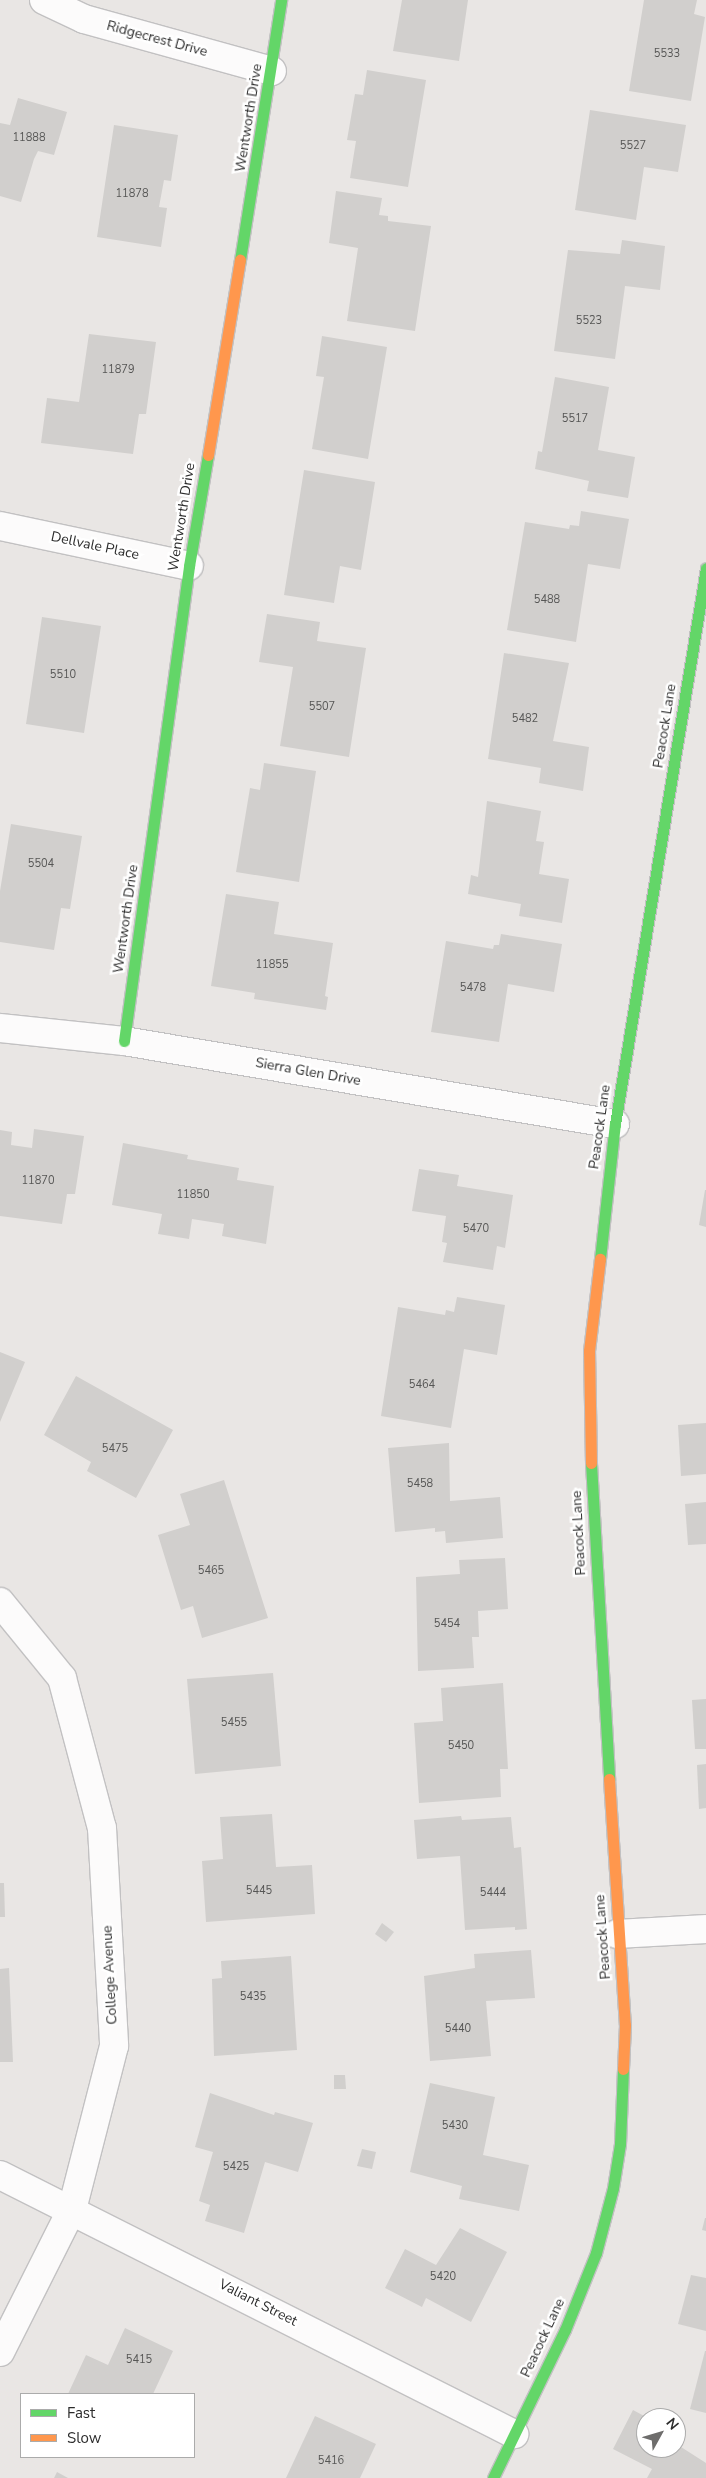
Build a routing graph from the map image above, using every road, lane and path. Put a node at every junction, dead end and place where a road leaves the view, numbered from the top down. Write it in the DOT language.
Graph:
graph roads {
  1 [pos="44,0"];
  2 [pos="281,0"];
  3 [pos="272,71"];
  4 [pos="0,526"];
  5 [pos="189,566"];
  6 [pos="706,568"];
  7 [pos="0,1028"];
  8 [pos="124,1041"];
  9 [pos="615,1124"];
  10 [pos="0,1602"];
  11 [pos="706,1929"];
  12 [pos="617,1934"];
  13 [pos="0,2175"];
  14 [pos="72,2209"];
  15 [pos="0,2352"];
  16 [pos="514,2434"];
  17 [pos="493,2478"];
  1 -- 3 [label="street, Ridgecrest Drive"];
  2 -- 3 [label="street, Wentworth Drive"];
  3 -- 5 [label="street, Wentworth Drive"];
  4 -- 5 [label="street, Dellvale Place"];
  5 -- 8 [label="street, Wentworth Drive"];
  6 -- 9 [label="street, Peacock Lane"];
  7 -- 8 [label="street, Sierra Glen Drive"];
  8 -- 9 [label="street, Sierra Glen Drive"];
  9 -- 12 [label="street, Peacock Lane"];
  10 -- 14 [label="street, College Avenue"];
  11 -- 12 [label="street"];
  12 -- 16 [label="street, Peacock Lane"];
  13 -- 14 [label="street, Valiant Street"];
  14 -- 15 [label="street, College Avenue"];
  14 -- 16 [label="street, Valiant Street"];
  16 -- 17 [label="street, Peacock Lane"];
}
